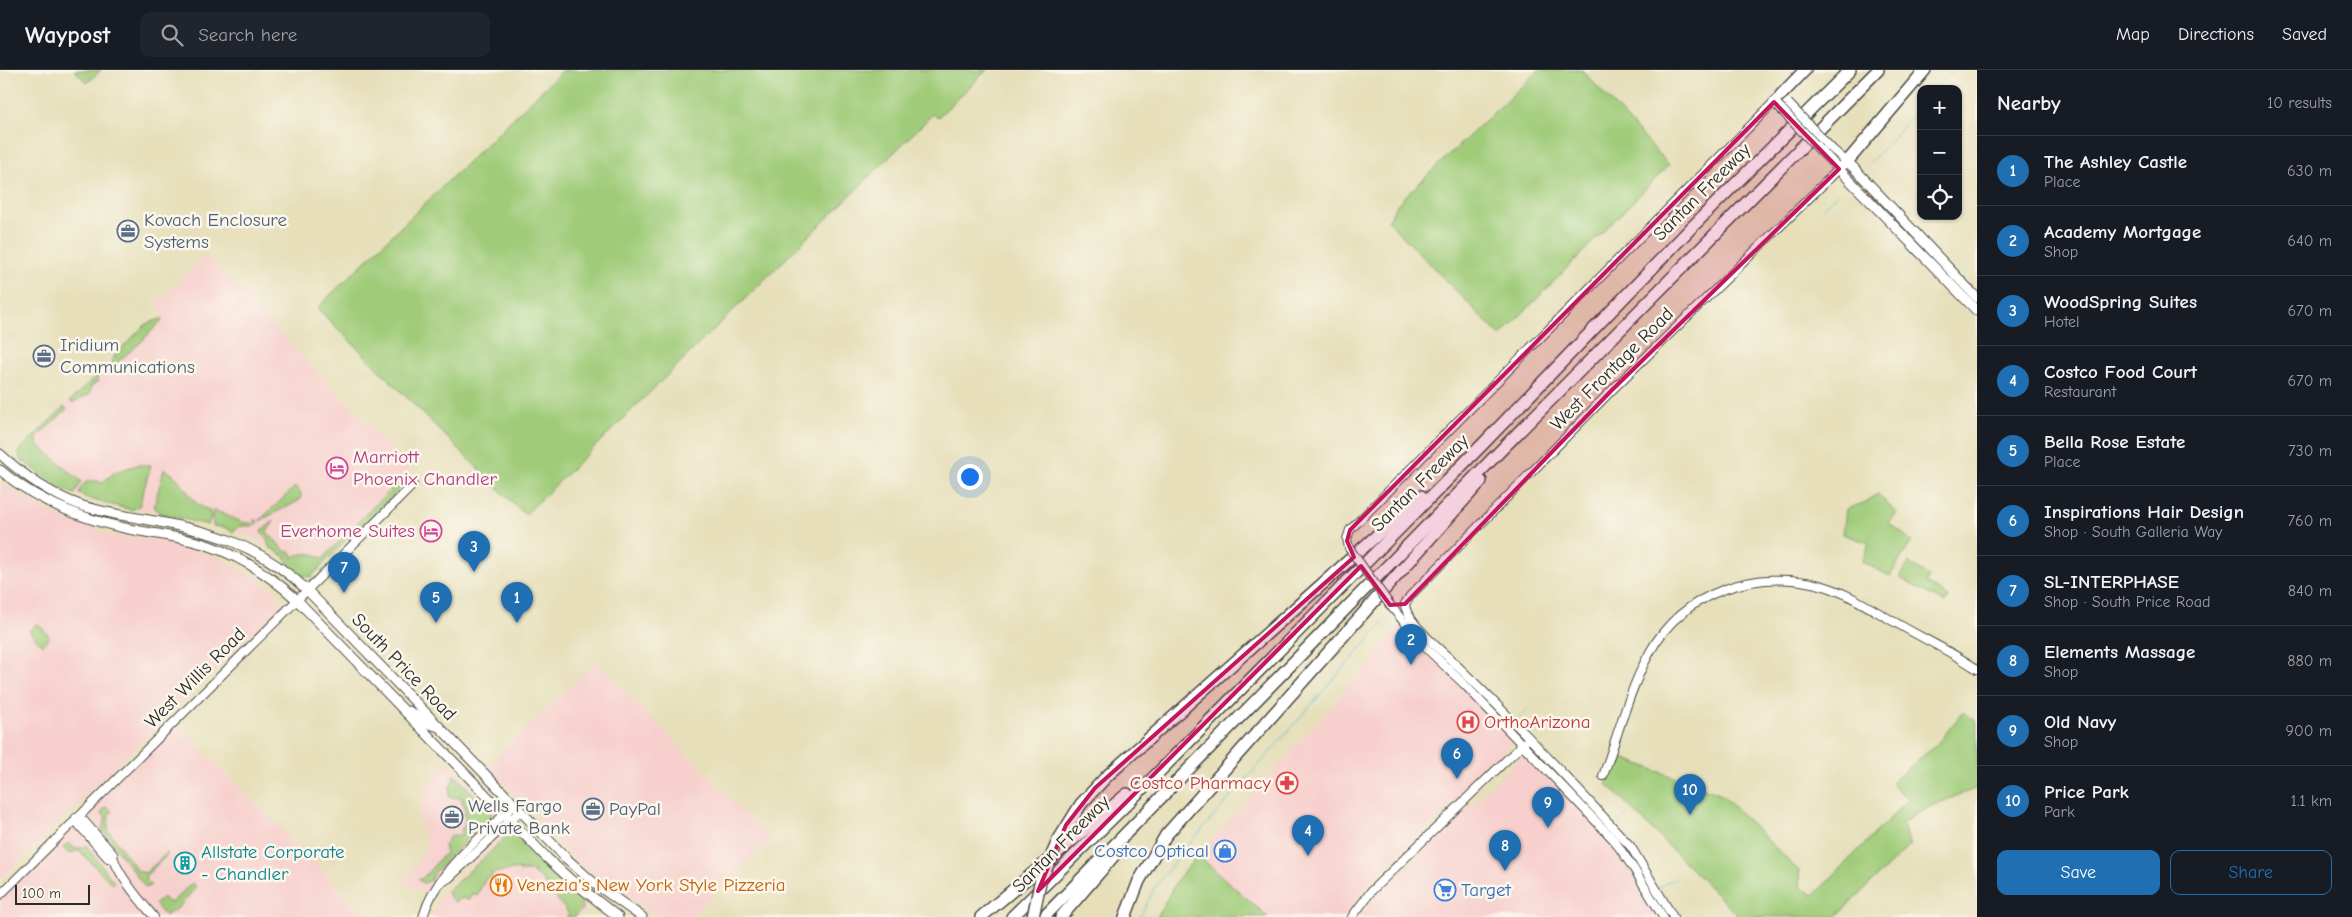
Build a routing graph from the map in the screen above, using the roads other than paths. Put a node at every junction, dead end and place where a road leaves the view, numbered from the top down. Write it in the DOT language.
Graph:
graph roads {
  1 [pos="1805,70"];
  2 [pos="1850,70"];
  3 [pos="1878,70"];
  4 [pos="1925,70"];
  5 [pos="1781,102"];
  6 [pos="1843,166"];
  7 [pos="1977,298"];
  8 [pos="1977,311"];
  9 [pos="1598,324"];
  10 [pos="1563,389"];
  11 [pos="0,454"];
  12 [pos="0,470"];
  13 [pos="413,485"];
  14 [pos="142,519"];
  15 [pos="91,520"];
  16 [pos="198,529"];
  17 [pos="143,531"];
  18 [pos="307,590"];
  19 [pos="298,600"];
  20 [pos="1405,604"];
  21 [pos="1390,605"];
  22 [pos="1977,669"];
  23 [pos="376,681"];
  24 [pos="408,695"];
  25 [pos="405,711"];
  26 [pos="1236,721"];
  27 [pos="439,727"];
  28 [pos="1198,732"];
  29 [pos="1525,742"];
  30 [pos="1603,776"];
  31 [pos="517,808"];
  32 [pos="508,817"];
  33 [pos="76,818"];
  34 [pos="0,895"];
  35 [pos="154,917"];
  36 [pos="423,917"];
  37 [pos="618,917"];
  38 [pos="642,917"];
  39 [pos="981,917"];
  40 [pos="1012,917"];
  41 [pos="1033,917"];
  42 [pos="1044,917"];
  43 [pos="1061,917"];
  44 [pos="1125,917"];
  45 [pos="1352,917"];
  46 [pos="1663,917"];
  47 [pos="1673,917"];
  1 -- 5 [label="highway"];
  2 -- 9 [label="highway, Santan Freeway"];
  3 -- 10 [label="highway, Santan Freeway"];
  4 -- 6 [label="highway"];
  5 -- 6 [label="street, bridge"];
  5 -- 6 [label="main road, bridge"];
  5 -- 21 [label="street, bridge"];
  6 -- 7 [label="main road"];
  6 -- 8 [label="main road"];
  6 -- 20 [label="street, West Frontage Road"];
  9 -- 28 [label="highway, Santan Freeway"];
  9 -- 41 [label="highway, bridge"];
  10 -- 26 [label="highway, Santan Freeway"];
  10 -- 44 [label="highway"];
  11 -- 14 [label="main road, South Price Road"];
  12 -- 15 [label="main road, South Price Road"];
  13 -- 18 [label="street, West Willis Road"];
  14 -- 15 [label="main road"];
  14 -- 16 [label="main road, South Price Road"];
  15 -- 17 [label="main road, South Price Road"];
  16 -- 17 [label="main road"];
  16 -- 18 [label="main road, South Price Road"];
  17 -- 19 [label="main road, South Price Road"];
  18 -- 19 [label="street, West Willis Road"];
  18 -- 24 [label="main road, South Price Road"];
  19 -- 23 [label="main road, South Price Road"];
  19 -- 33 [label="street, West Willis Road"];
  20 -- 21 [label="street"];
  20 -- 29 [label="street"];
  21 -- 29 [label="street"];
  22 -- 30 [label="street"];
  23 -- 24 [label="main road"];
  23 -- 25 [label="main road, South Price Road"];
  24 -- 27 [label="main road, South Price Road"];
  25 -- 27 [label="main road"];
  25 -- 32 [label="main road, South Price Road"];
  26 -- 42 [label="highway, Santan Freeway"];
  26 -- 43 [label="highway"];
  27 -- 31 [label="main road, South Price Road"];
  28 -- 39 [label="highway"];
  28 -- 40 [label="highway, Santan Freeway"];
  29 -- 45 [label="street"];
  29 -- 46 [label="street"];
  29 -- 47 [label="street"];
  31 -- 32 [label="street"];
  31 -- 38 [label="main road, South Price Road"];
  32 -- 36 [label="street"];
  32 -- 37 [label="main road, South Price Road"];
  33 -- 34 [label="street, West Willis Road"];
  33 -- 35 [label="street"];
}
